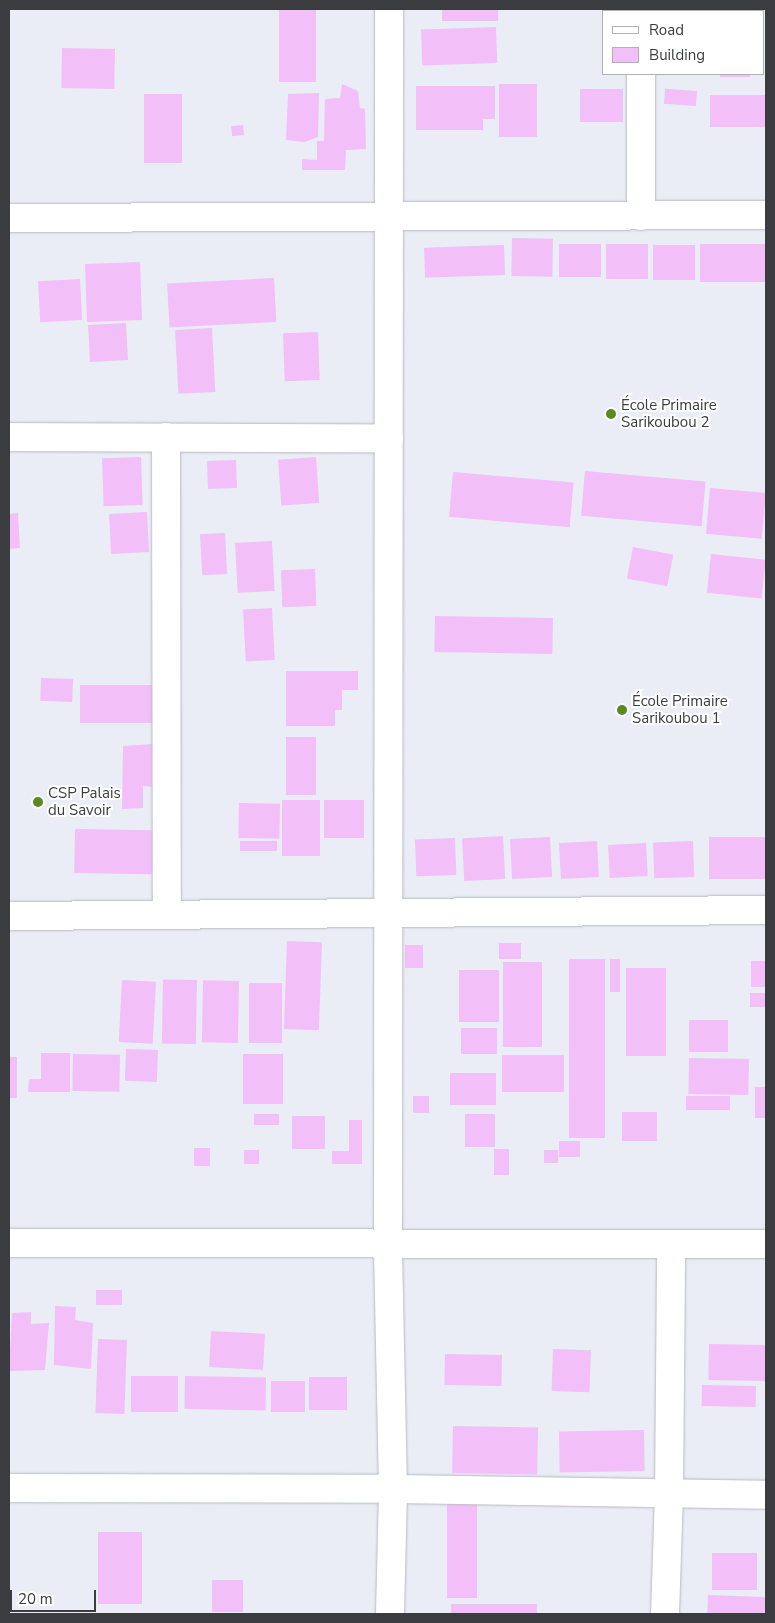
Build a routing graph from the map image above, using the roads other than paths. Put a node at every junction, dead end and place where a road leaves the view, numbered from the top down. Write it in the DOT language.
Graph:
graph roads {
  1 [pos="388,9"];
  2 [pos="641,75"];
  3 [pos="766,215"];
  4 [pos="388,216"];
  5 [pos="641,216"];
  6 [pos="9,218"];
  7 [pos="9,437"];
  8 [pos="166,437"];
  9 [pos="388,438"];
  10 [pos="766,910"];
  11 [pos="388,913"];
  12 [pos="167,914"];
  13 [pos="9,916"];
  14 [pos="9,1243"];
  15 [pos="388,1244"];
  16 [pos="671,1244"];
  17 [pos="766,1244"];
  18 [pos="9,1488"];
  19 [pos="393,1489"];
  20 [pos="669,1493"];
  21 [pos="766,1495"];
  22 [pos="390,1614"];
  23 [pos="665,1614"];
  1 -- 4 [label="street"];
  2 -- 5 [label="street"];
  3 -- 5 [label="street"];
  4 -- 5 [label="street"];
  4 -- 6 [label="street"];
  4 -- 9 [label="street"];
  7 -- 8 [label="street"];
  8 -- 9 [label="street"];
  8 -- 12 [label="street"];
  9 -- 11 [label="street"];
  10 -- 11 [label="street"];
  11 -- 12 [label="street"];
  11 -- 15 [label="street"];
  12 -- 13 [label="street"];
  14 -- 15 [label="street"];
  15 -- 16 [label="street"];
  15 -- 19 [label="street"];
  16 -- 17 [label="street"];
  16 -- 20 [label="street"];
  18 -- 19 [label="street"];
  19 -- 20 [label="street"];
  19 -- 22 [label="street"];
  20 -- 21 [label="street"];
  20 -- 23 [label="street"];
}
